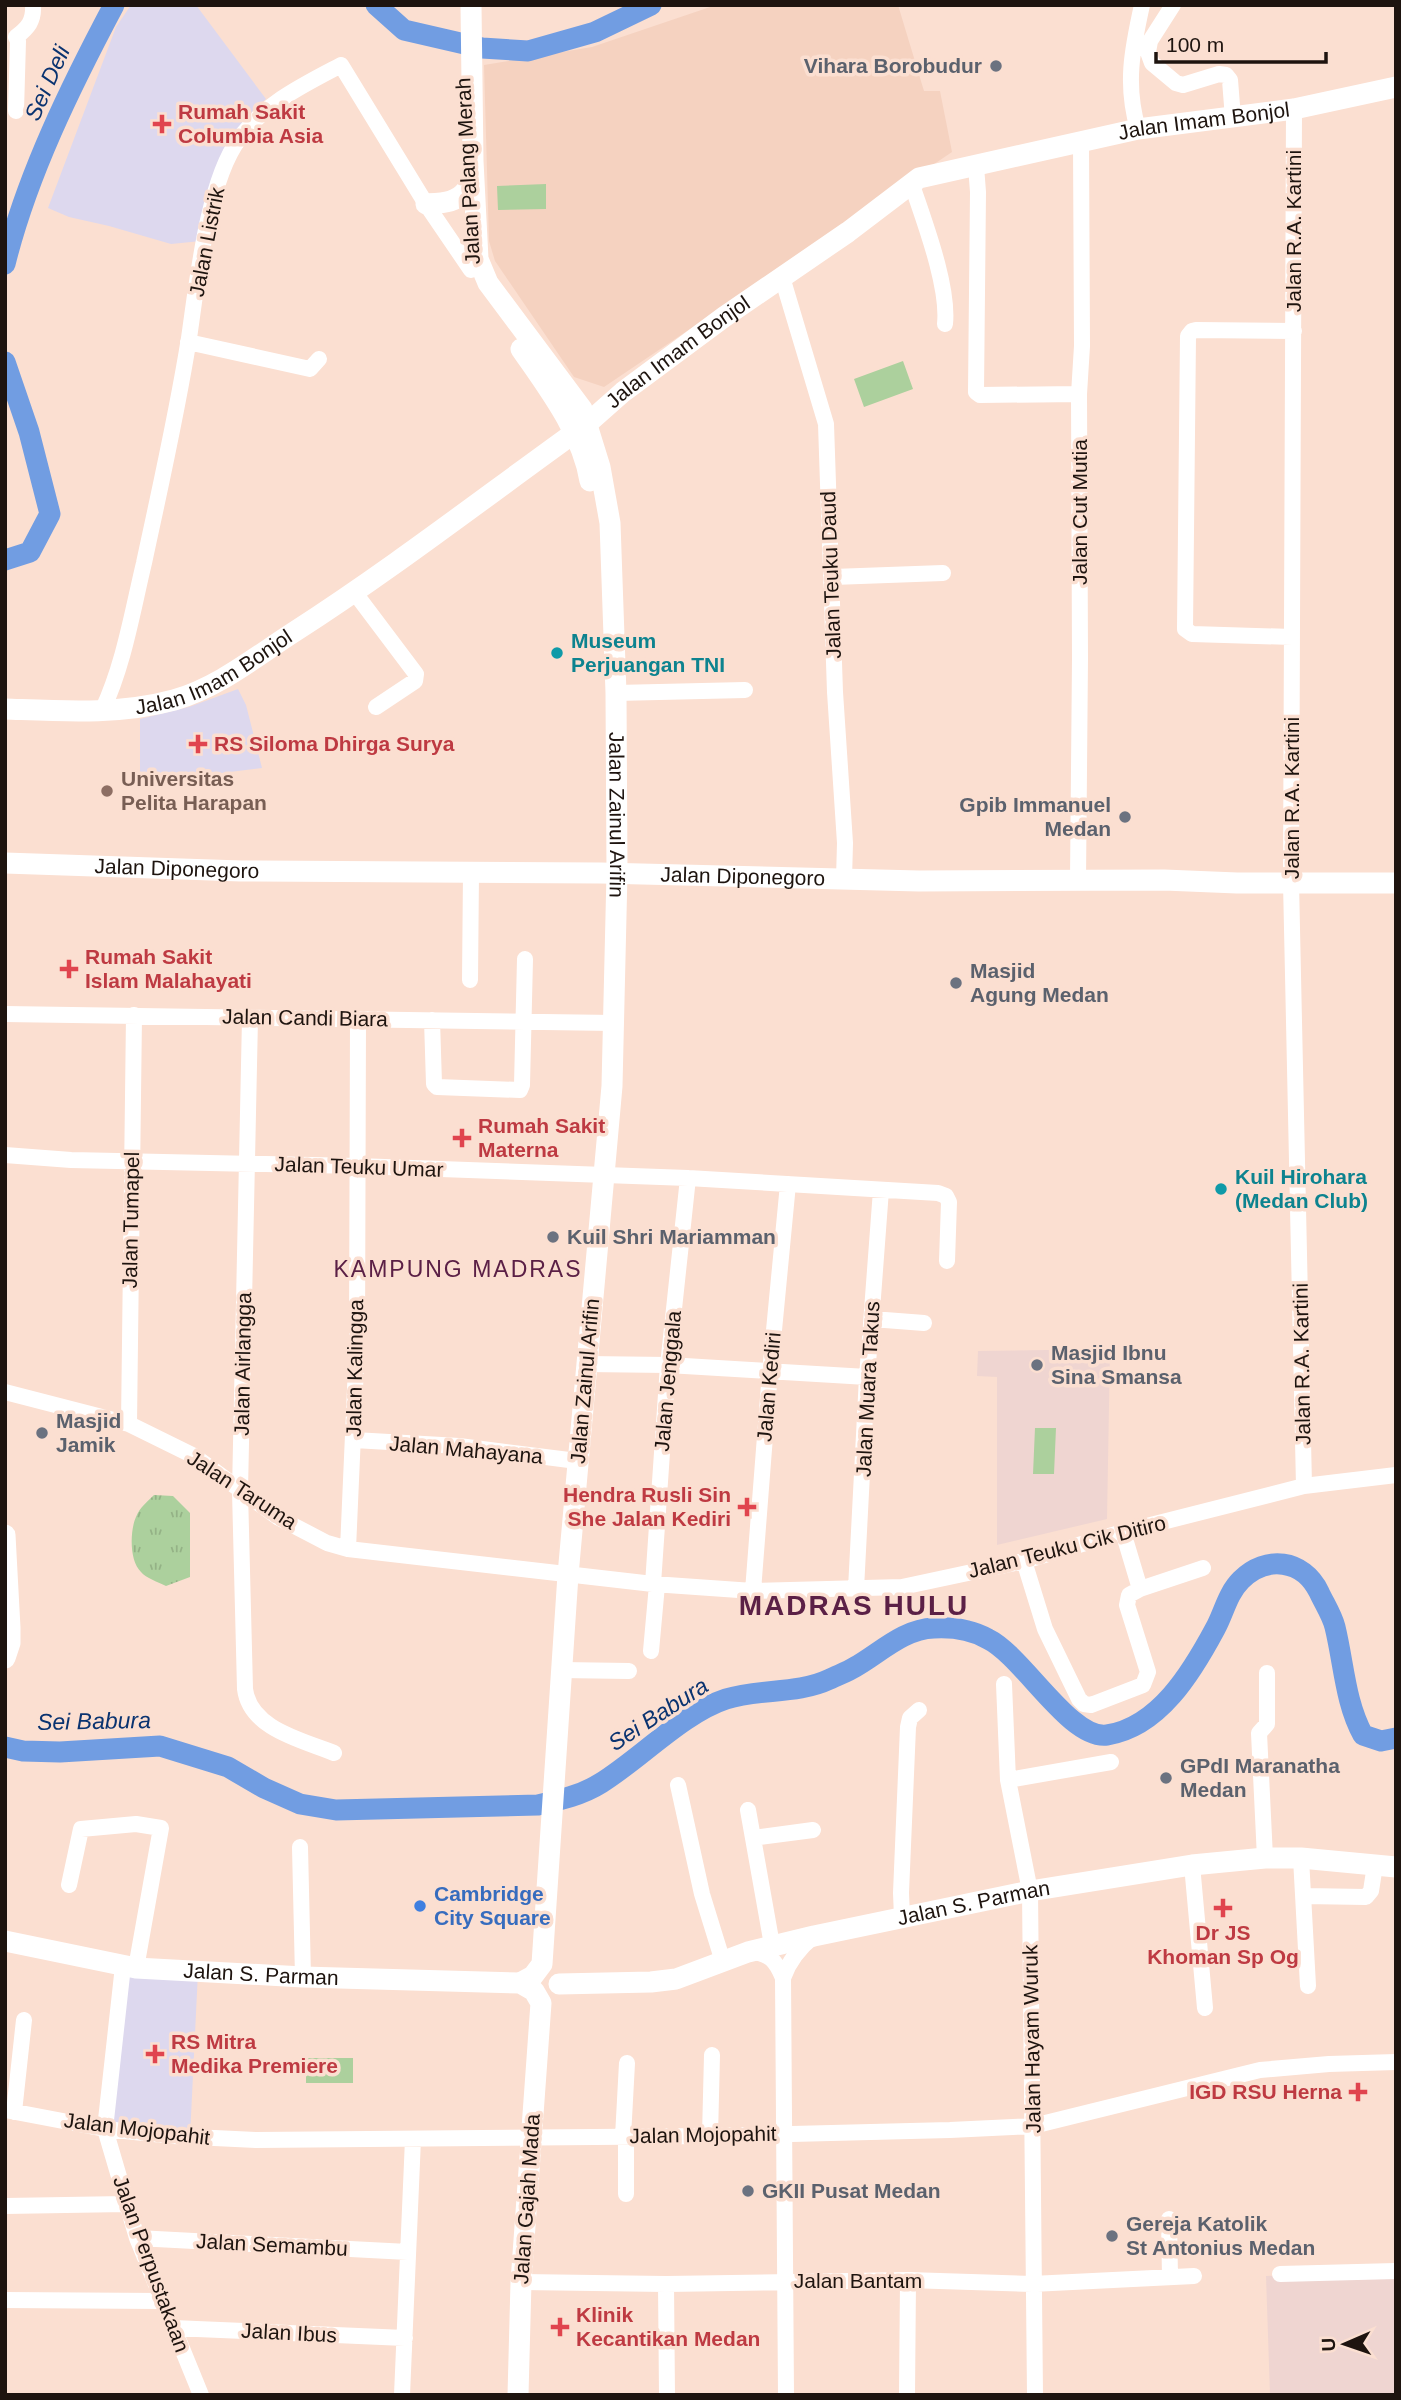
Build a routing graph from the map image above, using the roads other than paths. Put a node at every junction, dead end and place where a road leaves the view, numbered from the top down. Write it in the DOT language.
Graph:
graph roads {
  1 [pos="33,5"];
  2 [pos="461,5"];
  3 [pos="471,5"];
  4 [pos="1174,5"];
  5 [pos="1142,6"];
  6 [pos="10,35"];
  7 [pos="1396,87"];
  8 [pos="468,92"];
  9 [pos="1293,109"];
  10 [pos="16,111"];
  11 [pos="1233,118"];
  12 [pos="1138,129"];
  13 [pos="1081,143"];
  14 [pos="976,166"];
  15 [pos="912,185"];
  16 [pos="467,189"];
  17 [pos="426,204"];
  18 [pos="471,271"];
  19 [pos="782,277"];
  20 [pos="945,324"];
  21 [pos="1294,331"];
  22 [pos="188,342"];
  23 [pos="319,359"];
  24 [pos="568,390"];
  25 [pos="623,392"];
  26 [pos="1079,394"];
  27 [pos="581,429"];
  28 [pos="943,572"];
  29 [pos="833,577"];
  30 [pos="355,593"];
  31 [pos="1292,637"];
  32 [pos="608,666"];
  33 [pos="745,690"];
  34 [pos="616,693"];
  35 [pos="376,707"];
  36 [pos="5,709"];
  37 [pos="102,711"];
  38 [pos="5,863"];
  39 [pos="471,872"];
  40 [pos="609,873"];
  41 [pos="844,879"];
  42 [pos="1078,881"];
  43 [pos="1291,882"];
  44 [pos="1396,883"];
  45 [pos="525,959"];
  46 [pos="470,981"];
  47 [pos="5,1014"];
  48 [pos="135,1015"];
  49 [pos="250,1018"];
  50 [pos="358,1019"];
  51 [pos="432,1020"];
  52 [pos="525,1020"];
  53 [pos="610,1023"];
  54 [pos="5,1155"];
  55 [pos="131,1162"];
  56 [pos="248,1165"];
  57 [pos="358,1166"];
  58 [pos="604,1177"];
  59 [pos="688,1178"];
  60 [pos="788,1184"];
  61 [pos="881,1190"];
  62 [pos="947,1261"];
  63 [pos="872,1320"];
  64 [pos="924,1323"];
  65 [pos="586,1364"];
  66 [pos="668,1365"];
  67 [pos="770,1373"];
  68 [pos="867,1377"];
  69 [pos="5,1392"];
  70 [pos="128,1424"];
  71 [pos="354,1440"];
  72 [pos="577,1461"];
  73 [pos="1396,1475"];
  74 [pos="1304,1486"];
  75 [pos="240,1491"];
  76 [pos="1124,1532"];
  77 [pos="5,1535"];
  78 [pos="348,1549"];
  79 [pos="1024,1561"];
  80 [pos="1203,1568"];
  81 [pos="568,1575"];
  82 [pos="655,1584"];
  83 [pos="856,1589"];
  84 [pos="1140,1589"];
  85 [pos="753,1591"];
  86 [pos="651,1651"];
  87 [pos="5,1658"];
  88 [pos="561,1670"];
  89 [pos="629,1671"];
  90 [pos="1267,1673"];
  91 [pos="1004,1685"];
  92 [pos="919,1710"];
  93 [pos="334,1753"];
  94 [pos="1111,1762"];
  95 [pos="1008,1780"];
  96 [pos="678,1785"];
  97 [pos="748,1810"];
  98 [pos="813,1830"];
  99 [pos="753,1838"];
  100 [pos="300,1847"];
  101 [pos="1265,1858"];
  102 [pos="1301,1858"];
  103 [pos="1192,1865"];
  104 [pos="1386,1866"];
  105 [pos="69,1885"];
  106 [pos="1030,1891"];
  107 [pos="1304,1896"];
  108 [pos="902,1917"];
  109 [pos="814,1936"];
  110 [pos="6,1942"];
  111 [pos="772,1945"];
  112 [pos="748,1952"];
  113 [pos="723,1962"];
  114 [pos="542,1964"];
  115 [pos="130,1967"];
  116 [pos="303,1977"];
  117 [pos="783,1978"];
  118 [pos="520,1983"];
  119 [pos="559,1984"];
  120 [pos="1308,1986"];
  121 [pos="541,2003"];
  122 [pos="1205,2008"];
  123 [pos="24,2020"];
  124 [pos="712,2055"];
  125 [pos="1396,2062"];
  126 [pos="627,2063"];
  127 [pos="10,2111"];
  128 [pos="1033,2126"];
  129 [pos="105,2129"];
  130 [pos="785,2133"];
  131 [pos="710,2136"];
  132 [pos="532,2137"];
  133 [pos="624,2137"];
  134 [pos="413,2139"];
  135 [pos="626,2194"];
  136 [pos="126,2204"];
  137 [pos="5,2206"];
  138 [pos="1169,2219"];
  139 [pos="137,2238"];
  140 [pos="408,2252"];
  141 [pos="1396,2270"];
  142 [pos="1280,2274"];
  143 [pos="1194,2276"];
  144 [pos="1170,2277"];
  145 [pos="908,2280"];
  146 [pos="785,2281"];
  147 [pos="522,2282"];
  148 [pos="666,2284"];
  149 [pos="1032,2284"];
  150 [pos="5,2300"];
  151 [pos="161,2301"];
  152 [pos="173,2328"];
  153 [pos="405,2338"];
  154 [pos="201,2395"];
  155 [pos="402,2395"];
  156 [pos="518,2395"];
  157 [pos="667,2395"];
  158 [pos="786,2395"];
  159 [pos="906,2395"];
  160 [pos="1035,2395"];
  1 -- 6 [label="street"];
  2 -- 8 [label="main road, Jalan Palang Merah"];
  3 -- 8 [label="main road, Jalan Palang Merah"];
  4 -- 11 [label="street"];
  5 -- 12 [label="street"];
  6 -- 10 [label="street"];
  7 -- 9 [label="main road, Jalan Imam Bonjol"];
  8 -- 16 [label="main road, Jalan Palang Merah"];
  8 -- 24 [label="main road, Jalan Palang Merah"];
  9 -- 11 [label="main road, Jalan Imam Bonjol"];
  9 -- 21 [label="street, Jalan R.A. Kartini"];
  11 -- 12 [label="main road, Jalan Imam Bonjol"];
  12 -- 13 [label="main road, Jalan Imam Bonjol"];
  13 -- 14 [label="main road, Jalan Imam Bonjol"];
  13 -- 26 [label="street, Jalan Cut Mutia"];
  14 -- 15 [label="main road, Jalan Imam Bonjol"];
  14 -- 26 [label="street"];
  15 -- 19 [label="main road, Jalan Imam Bonjol"];
  15 -- 20 [label="street"];
  16 -- 17 [label="main road"];
  16 -- 18 [label="main road, Jalan Palang Merah"];
  17 -- 18 [label="street, Jalan Listrik"];
  17 -- 22 [label="street, Jalan Listrik"];
  18 -- 27 [label="main road, Jalan Palang Merah"];
  19 -- 25 [label="main road, Jalan Imam Bonjol"];
  19 -- 29 [label="street, Jalan Teuku Daud"];
  21 -- 31 [label="street, Jalan R.A. Kartini"];
  21 -- 31 [label="street"];
  22 -- 23 [label="street"];
  22 -- 37 [label="street, Jalan Listrik"];
  24 -- 25 [label="main road"];
  24 -- 27 [label="main road, Jalan Palang Merah"];
  25 -- 27 [label="main road, Jalan Imam Bonjol"];
  26 -- 42 [label="street, Jalan Cut Mutia"];
  27 -- 30 [label="main road, Jalan Imam Bonjol"];
  27 -- 32 [label="main road, Jalan Zainul Arifin"];
  28 -- 29 [label="street"];
  29 -- 41 [label="street, Jalan Teuku Daud"];
  30 -- 35 [label="street"];
  30 -- 37 [label="main road, Jalan Imam Bonjol"];
  31 -- 43 [label="street, Jalan R.A. Kartini"];
  32 -- 34 [label="main road, Jalan Zainul Arifin"];
  32 -- 40 [label="main road, Jalan Zainul Arifin"];
  33 -- 34 [label="street"];
  34 -- 40 [label="main road, Jalan Zainul Arifin"];
  36 -- 37 [label="main road, Jalan Imam Bonjol"];
  38 -- 39 [label="main road, Jalan Diponegoro"];
  39 -- 40 [label="main road, Jalan Diponegoro"];
  39 -- 46 [label="street"];
  40 -- 41 [label="main road, Jalan Diponegoro"];
  40 -- 53 [label="main road, Jalan Zainul Arifin"];
  41 -- 42 [label="main road, Jalan Diponegoro"];
  42 -- 43 [label="main road, Jalan Diponegoro"];
  43 -- 44 [label="main road, Jalan Diponegoro"];
  43 -- 74 [label="street, Jalan R.A. Kartini"];
  45 -- 52 [label="street"];
  47 -- 48 [label="street, Jalan Candi Biara"];
  48 -- 49 [label="street, Jalan Candi Biara"];
  48 -- 55 [label="street, Jalan Tumapel"];
  49 -- 50 [label="street, Jalan Candi Biara"];
  49 -- 56 [label="street, Jalan Airlangga"];
  50 -- 51 [label="street, Jalan Candi Biara"];
  50 -- 57 [label="street, Jalan Kalingga"];
  51 -- 52 [label="street, Jalan Candi Biara"];
  51 -- 52 [label="street"];
  52 -- 53 [label="street, Jalan Candi Biara"];
  53 -- 58 [label="main road, Jalan Zainul Arifin"];
  54 -- 55 [label="street, Jalan Teuku Umar"];
  55 -- 56 [label="street, Jalan Teuku Umar"];
  55 -- 70 [label="street, Jalan Tumapel"];
  56 -- 57 [label="street, Jalan Teuku Umar"];
  56 -- 75 [label="street, Jalan Airlangga"];
  57 -- 58 [label="street, Jalan Teuku Umar"];
  57 -- 71 [label="street, Jalan Kalingga"];
  58 -- 59 [label="street, Jalan Teuku Umar"];
  58 -- 65 [label="main road, Jalan Zainul Arifin"];
  59 -- 60 [label="street, Jalan Teuku Umar"];
  59 -- 66 [label="street, Jalan Jenggala"];
  60 -- 61 [label="street, Jalan Teuku Umar"];
  60 -- 67 [label="street, Jalan Kediri"];
  61 -- 62 [label="street, Jalan Teuku Umar"];
  61 -- 63 [label="street, Jalan Muara Takus"];
  63 -- 64 [label="street"];
  63 -- 68 [label="street, Jalan Muara Takus"];
  65 -- 66 [label="street"];
  65 -- 72 [label="main road, Jalan Zainul Arifin"];
  66 -- 67 [label="street"];
  66 -- 82 [label="street, Jalan Jenggala"];
  67 -- 68 [label="street"];
  67 -- 85 [label="street, Jalan Kediri"];
  68 -- 83 [label="street, Jalan Muara Takus"];
  69 -- 70 [label="street, Jalan Taruma"];
  70 -- 75 [label="street, Jalan Taruma"];
  71 -- 72 [label="street, Jalan Mahayana"];
  71 -- 78 [label="street, Jalan Kalingga"];
  72 -- 81 [label="main road, Jalan Zainul Arifin"];
  73 -- 74 [label="street, Jalan Teuku Cik Ditiro"];
  74 -- 76 [label="street, Jalan Teuku Cik Ditiro"];
  75 -- 78 [label="street, Jalan Taruma"];
  75 -- 93 [label="street, Jalan Airlangga"];
  76 -- 79 [label="street, Jalan Teuku Cik Ditiro"];
  76 -- 84 [label="street"];
  77 -- 87 [label="main road"];
  78 -- 81 [label="street, Jalan Taruma"];
  79 -- 83 [label="street, Jalan Teuku Cik Ditiro"];
  79 -- 84 [label="street"];
  80 -- 84 [label="street"];
  81 -- 82 [label="street, Jalan Teuku Cik Ditiro"];
  81 -- 88 [label="main road, Jalan Zainul Arifin"];
  82 -- 85 [label="street, Jalan Teuku Cik Ditiro"];
  82 -- 86 [label="street, Jalan Jenggala"];
  83 -- 85 [label="street, Jalan Teuku Cik Ditiro"];
  88 -- 89 [label="street"];
  88 -- 114 [label="main road, Jalan Zainul Arifin"];
  90 -- 101 [label="street"];
  91 -- 95 [label="street, Jalan Hayam Wuruk"];
  92 -- 108 [label="street"];
  94 -- 95 [label="street"];
  95 -- 106 [label="street, Jalan Hayam Wuruk"];
  96 -- 113 [label="street"];
  97 -- 99 [label="street"];
  98 -- 99 [label="street"];
  99 -- 111 [label="street"];
  100 -- 116 [label="street"];
  101 -- 102 [label="main road, Jalan S. Parman"];
  101 -- 103 [label="main road, Jalan S. Parman"];
  102 -- 104 [label="main road, Jalan S. Parman"];
  102 -- 107 [label="street"];
  103 -- 106 [label="main road, Jalan S. Parman"];
  103 -- 122 [label="street"];
  104 -- 107 [label="street"];
  105 -- 115 [label="street, Jalan Perpustakaan"];
  106 -- 108 [label="main road, Jalan S. Parman"];
  106 -- 128 [label="street, Jalan Hayam Wuruk"];
  107 -- 120 [label="street"];
  108 -- 109 [label="main road, Jalan S. Parman"];
  109 -- 111 [label="main road, Jalan S. Parman"];
  109 -- 117 [label="street"];
  110 -- 115 [label="main road, Jalan S. Parman"];
  111 -- 112 [label="main road, Jalan S. Parman"];
  112 -- 113 [label="main road, Jalan S. Parman"];
  112 -- 117 [label="street"];
  113 -- 119 [label="main road, Jalan S. Parman"];
  114 -- 118 [label="main road"];
  114 -- 119 [label="main road"];
  115 -- 116 [label="main road, Jalan S. Parman"];
  115 -- 129 [label="street, Jalan Perpustakaan"];
  116 -- 118 [label="main road, Jalan S. Parman"];
  117 -- 130 [label="street"];
  118 -- 121 [label="main road"];
  119 -- 121 [label="main road"];
  121 -- 132 [label="main road, Jalan Gajah Mada"];
  123 -- 127 [label="street"];
  124 -- 131 [label="street"];
  125 -- 128 [label="street, Jalan Mojopahit"];
  126 -- 133 [label="street"];
  127 -- 129 [label="street, Jalan Mojopahit"];
  128 -- 130 [label="street, Jalan Mojopahit"];
  128 -- 149 [label="street, Jalan Hayam Wuruk"];
  129 -- 134 [label="street, Jalan Mojopahit"];
  129 -- 136 [label="street, Jalan Perpustakaan"];
  130 -- 131 [label="street, Jalan Mojopahit"];
  130 -- 146 [label="street"];
  131 -- 133 [label="street, Jalan Mojopahit"];
  132 -- 133 [label="street, Jalan Mojopahit"];
  132 -- 134 [label="street, Jalan Mojopahit"];
  132 -- 147 [label="main road, Jalan Gajah Mada"];
  133 -- 135 [label="street"];
  134 -- 140 [label="street"];
  136 -- 137 [label="street"];
  136 -- 139 [label="street, Jalan Perpustakaan"];
  138 -- 144 [label="street"];
  139 -- 140 [label="street, Jalan Semambu"];
  139 -- 151 [label="street, Jalan Perpustakaan"];
  140 -- 153 [label="street"];
  141 -- 142 [label="street"];
  143 -- 144 [label="street, Jalan Bantam"];
  144 -- 149 [label="street, Jalan Bantam"];
  145 -- 146 [label="street, Jalan Bantam"];
  145 -- 149 [label="street, Jalan Bantam"];
  145 -- 159 [label="street"];
  146 -- 148 [label="street, Jalan Bantam"];
  146 -- 158 [label="street"];
  147 -- 148 [label="street, Jalan Bantam"];
  147 -- 156 [label="main road, Jalan Gajah Mada"];
  148 -- 157 [label="street"];
  149 -- 160 [label="street, Jalan Hayam Wuruk"];
  150 -- 151 [label="street"];
  151 -- 152 [label="street, Jalan Perpustakaan"];
  152 -- 153 [label="street, Jalan Ibus"];
  152 -- 154 [label="street, Jalan Perpustakaan"];
  153 -- 155 [label="street"];
}
